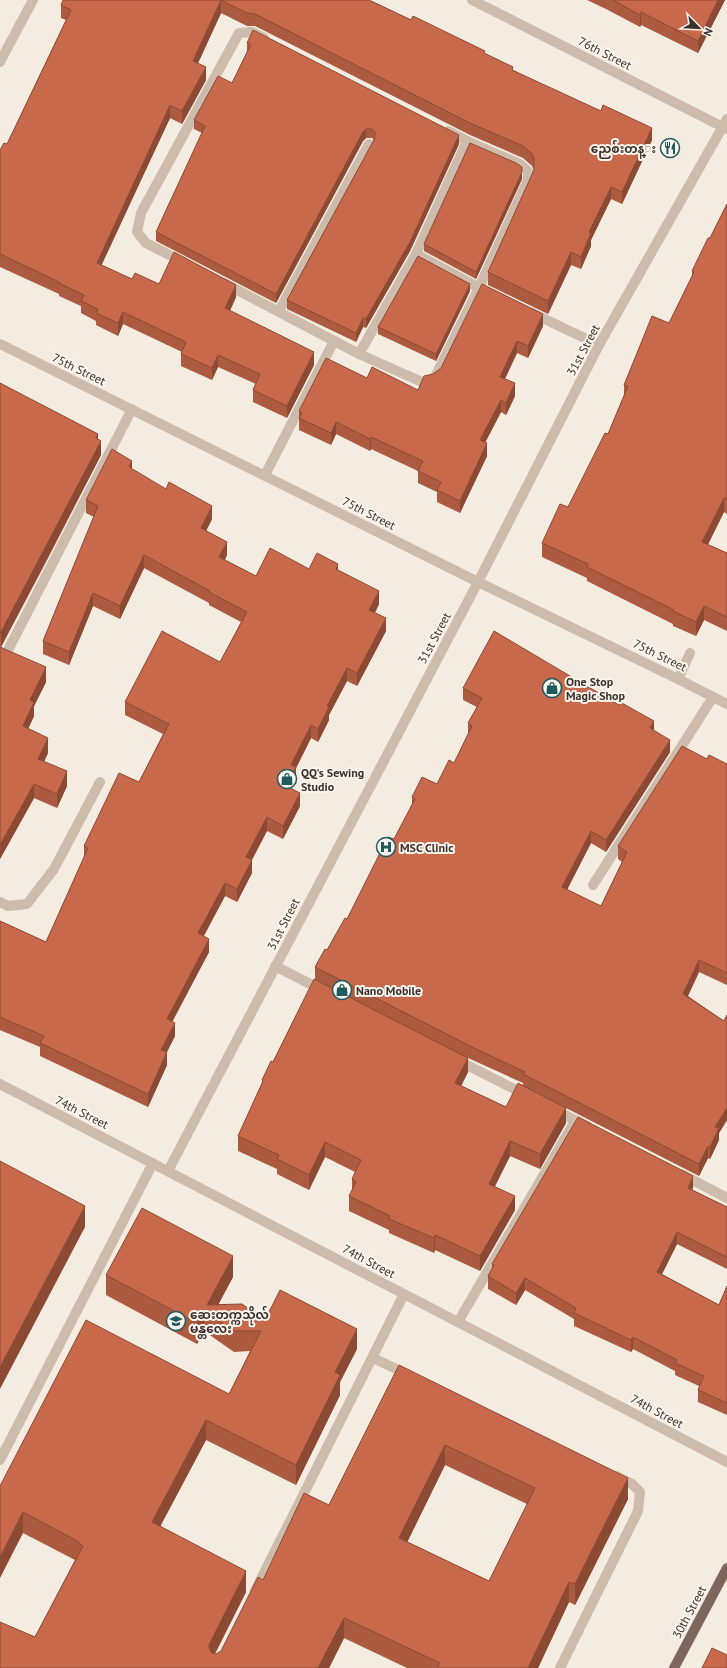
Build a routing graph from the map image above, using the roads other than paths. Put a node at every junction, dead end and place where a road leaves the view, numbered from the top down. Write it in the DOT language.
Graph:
graph roads {
  1 [pos="33,0"];
  2 [pos="472,0"];
  3 [pos="273,43"];
  4 [pos="0,62"];
  5 [pos="726,124"];
  6 [pos="442,128"];
  7 [pos="467,141"];
  8 [pos="369,144"];
  9 [pos="416,254"];
  10 [pos="195,268"];
  11 [pos="216,279"];
  12 [pos="479,288"];
  13 [pos="493,295"];
  14 [pos="521,308"];
  15 [pos="279,311"];
  16 [pos="334,341"];
  17 [pos="0,344"];
  18 [pos="599,345"];
  19 [pos="359,354"];
  20 [pos="132,409"];
  21 [pos="265,475"];
  22 [pos="478,582"];
  23 [pos="690,653"];
  24 [pos="3,655"];
  25 [pos="17,662"];
  26 [pos="678,679"];
  27 [pos="713,697"];
  28 [pos="727,704"];
  29 [pos="100,782"];
  30 [pos="593,885"];
  31 [pos="0,902"];
  32 [pos="276,966"];
  33 [pos="331,995"];
  34 [pos="450,1056"];
  35 [pos="0,1084"];
  36 [pos="533,1099"];
  37 [pos="547,1106"];
  38 [pos="575,1120"];
  39 [pos="596,1131"];
  40 [pos="152,1163"];
  41 [pos="672,1170"];
  42 [pos="168,1171"];
  43 [pos="727,1198"];
  44 [pos="404,1294"];
  45 [pos="458,1322"];
  46 [pos="373,1358"];
  47 [pos="415,1378"];
  48 [pos="0,1460"];
  49 [pos="727,1462"];
  50 [pos="605,1471"];
  51 [pos="727,1568"];
  52 [pos="251,1597"];
  53 [pos="560,1668"];
  54 [pos="674,1668"];
  1 -- 4 [label="street"];
  2 -- 5 [label="street, 76th Street"];
  3 -- 10 [label="street"];
  5 -- 18 [label="street, 31st Street"];
  6 -- 7 [label="street"];
  7 -- 9 [label="street"];
  7 -- 12 [label="street"];
  8 -- 15 [label="street"];
  9 -- 12 [label="street"];
  9 -- 19 [label="street"];
  11 -- 15 [label="street"];
  12 -- 13 [label="street"];
  12 -- 19 [label="street"];
  14 -- 18 [label="street"];
  15 -- 16 [label="street"];
  16 -- 19 [label="street"];
  16 -- 21 [label="street"];
  17 -- 20 [label="street, 75th Street"];
  18 -- 22 [label="street, 31st Street"];
  20 -- 21 [label="street, 75th Street"];
  20 -- 24 [label="street"];
  21 -- 22 [label="street, 75th Street"];
  22 -- 26 [label="street, 75th Street"];
  22 -- 32 [label="street, 31st Street"];
  23 -- 26 [label="street"];
  24 -- 25 [label="street"];
  26 -- 27 [label="street, 75th Street"];
  27 -- 28 [label="street, 75th Street"];
  27 -- 30 [label="street"];
  29 -- 31 [label="street"];
  32 -- 33 [label="street"];
  32 -- 42 [label="street, 31st Street"];
  34 -- 36 [label="street"];
  35 -- 40 [label="street, 74th Street"];
  37 -- 38 [label="street"];
  38 -- 39 [label="street"];
  38 -- 45 [label="street"];
  40 -- 42 [label="street, 74th Street"];
  40 -- 48 [label="street"];
  41 -- 43 [label="street"];
  42 -- 44 [label="street, 74th Street"];
  44 -- 45 [label="street, 74th Street"];
  44 -- 46 [label="street"];
  45 -- 49 [label="street, 74th Street"];
  46 -- 47 [label="street"];
  46 -- 52 [label="street"];
  50 -- 53 [label="street"];
  51 -- 54 [label="main road, 30th Street"];
}
